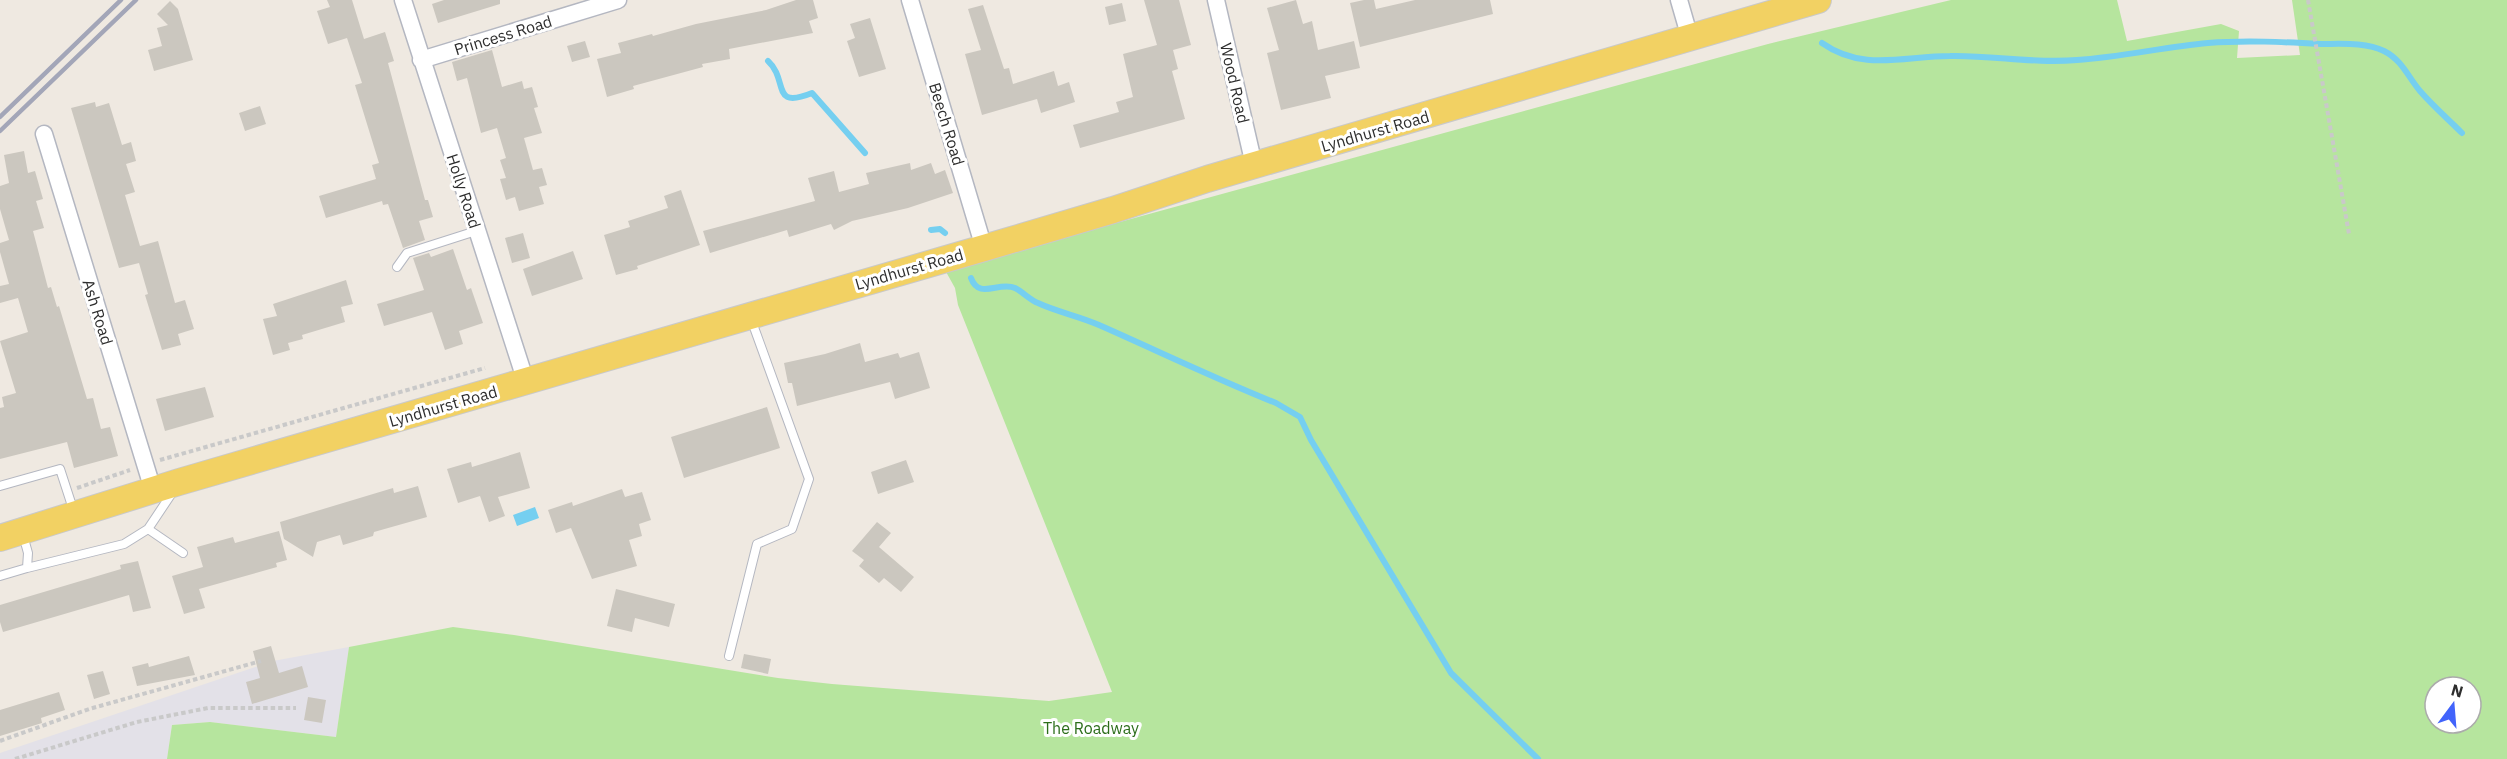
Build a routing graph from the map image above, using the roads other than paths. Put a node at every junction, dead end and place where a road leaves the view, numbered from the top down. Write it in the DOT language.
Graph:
graph roads {
  1 [pos="403,0"];
  2 [pos="618,0"];
  3 [pos="910,0"];
  4 [pos="1216,0"];
  5 [pos="1679,0"];
  6 [pos="1818,0"];
  7 [pos="1689,38"];
  8 [pos="422,60"];
  9 [pos="44,134"];
  10 [pos="1254,165"];
  11 [pos="476,231"];
  12 [pos="984,248"];
  13 [pos="397,267"];
  14 [pos="750,316"];
  15 [pos="526,382"];
  16 [pos="179,482"];
  17 [pos="0,486"];
  18 [pos="153,490"];
  19 [pos="75,515"];
  20 [pos="148,529"];
  21 [pos="11,535"];
  22 [pos="183,553"];
  23 [pos="27,568"];
  24 [pos="0,576"];
  25 [pos="729,656"];
  1 -- 8 [label="street, Holly Road"];
  2 -- 8 [label="street, Princess Road"];
  3 -- 12 [label="street, Beech Road"];
  4 -- 10 [label="street, Wood Road"];
  5 -- 7 [label="street"];
  6 -- 7 [label="main road, Lyndhurst Road"];
  7 -- 10 [label="main road, Lyndhurst Road"];
  8 -- 11 [label="street, Holly Road"];
  9 -- 18 [label="street, Ash Road"];
  10 -- 12 [label="main road, Lyndhurst Road"];
  11 -- 13 [label="lane"];
  11 -- 15 [label="street, Holly Road"];
  12 -- 14 [label="main road, Lyndhurst Road"];
  14 -- 15 [label="main road, Lyndhurst Road"];
  14 -- 25 [label="lane"];
  15 -- 16 [label="main road, Lyndhurst Road"];
  16 -- 18 [label="main road, Lyndhurst Road"];
  16 -- 20 [label="lane"];
  17 -- 19 [label="lane"];
  18 -- 19 [label="main road, Lyndhurst Road"];
  19 -- 21 [label="main road, Lyndhurst Road"];
  20 -- 22 [label="lane"];
  20 -- 23 [label="lane"];
  21 -- 23 [label="lane"];
  23 -- 24 [label="lane"];
}
